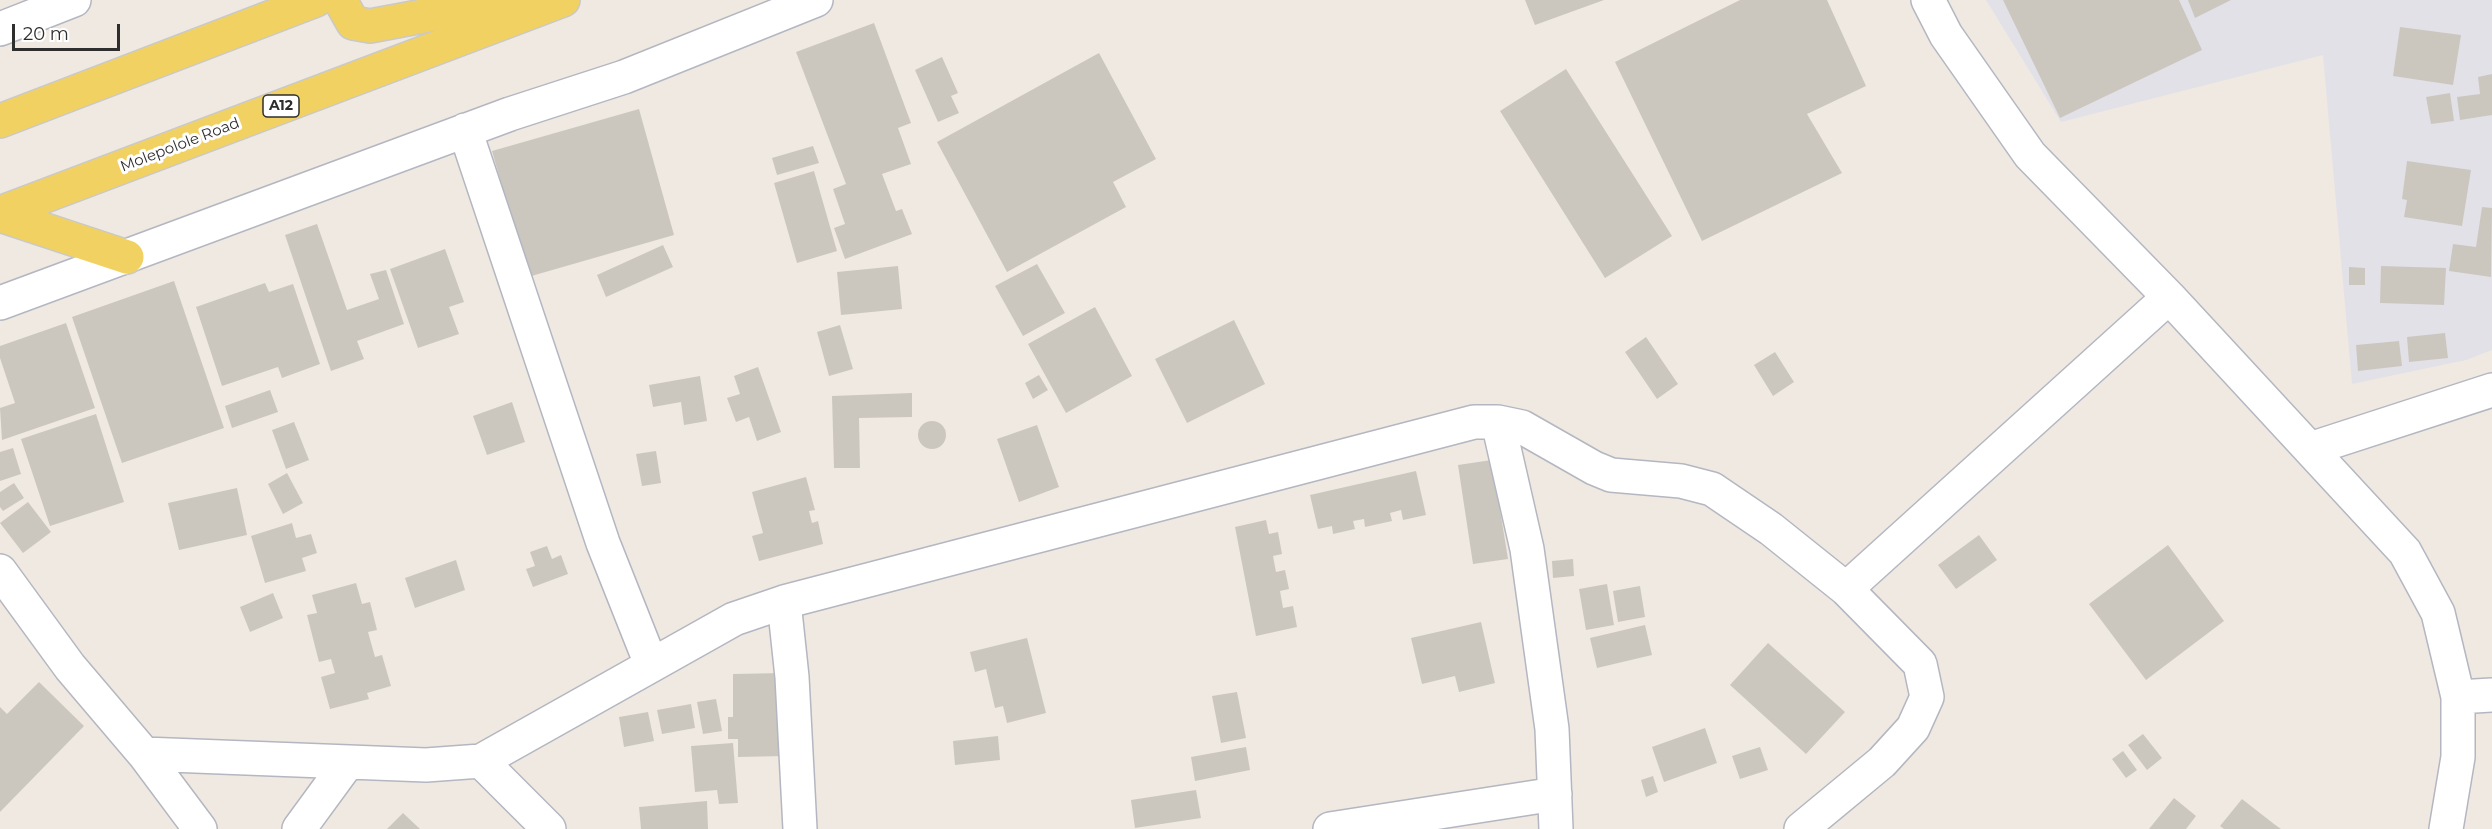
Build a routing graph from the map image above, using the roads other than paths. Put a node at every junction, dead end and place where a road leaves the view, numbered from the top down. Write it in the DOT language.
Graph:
graph roads {
  1 [pos="74,0"];
  2 [pos="316,0"];
  3 [pos="340,0"];
  4 [pos="816,0"];
  5 [pos="1928,0"];
  6 [pos="559,2"];
  7 [pos="0,29"];
  8 [pos="0,121"];
  9 [pos="465,130"];
  10 [pos="0,214"];
  11 [pos="126,257"];
  12 [pos="2169,297"];
  13 [pos="0,303"];
  14 [pos="2492,390"];
  15 [pos="1498,422"];
  16 [pos="2310,449"];
  17 [pos="0,571"];
  18 [pos="1846,589"];
  19 [pos="784,603"];
  20 [pos="651,664"];
  21 [pos="2492,695"];
  22 [pos="2458,697"];
  23 [pos="144,754"];
  24 [pos="481,761"];
  25 [pos="348,762"];
  26 [pos="1555,794"];
  27 [pos="200,829"];
  28 [pos="299,829"];
  29 [pos="549,829"];
  30 [pos="800,829"];
  31 [pos="1330,829"];
  32 [pos="1556,829"];
  33 [pos="1801,829"];
  34 [pos="2446,829"];
  1 -- 7 [label="street"];
  2 -- 8 [label="main road"];
  3 -- 6 [label="main road"];
  4 -- 9 [label="street"];
  5 -- 12 [label="street"];
  6 -- 10 [label="main road, Molepolole Road / A12"];
  9 -- 11 [label="street"];
  9 -- 20 [label="street"];
  10 -- 11 [label="main road"];
  11 -- 13 [label="street"];
  12 -- 16 [label="street"];
  12 -- 18 [label="street"];
  14 -- 16 [label="street"];
  15 -- 18 [label="street"];
  15 -- 19 [label="street"];
  15 -- 26 [label="street"];
  16 -- 22 [label="street"];
  17 -- 23 [label="street"];
  18 -- 33 [label="street"];
  19 -- 20 [label="street"];
  19 -- 30 [label="street"];
  20 -- 24 [label="street"];
  21 -- 22 [label="street"];
  22 -- 34 [label="street"];
  23 -- 25 [label="street"];
  23 -- 27 [label="street"];
  24 -- 25 [label="street"];
  24 -- 29 [label="street"];
  25 -- 28 [label="street"];
  26 -- 31 [label="street"];
  26 -- 32 [label="street"];
}
